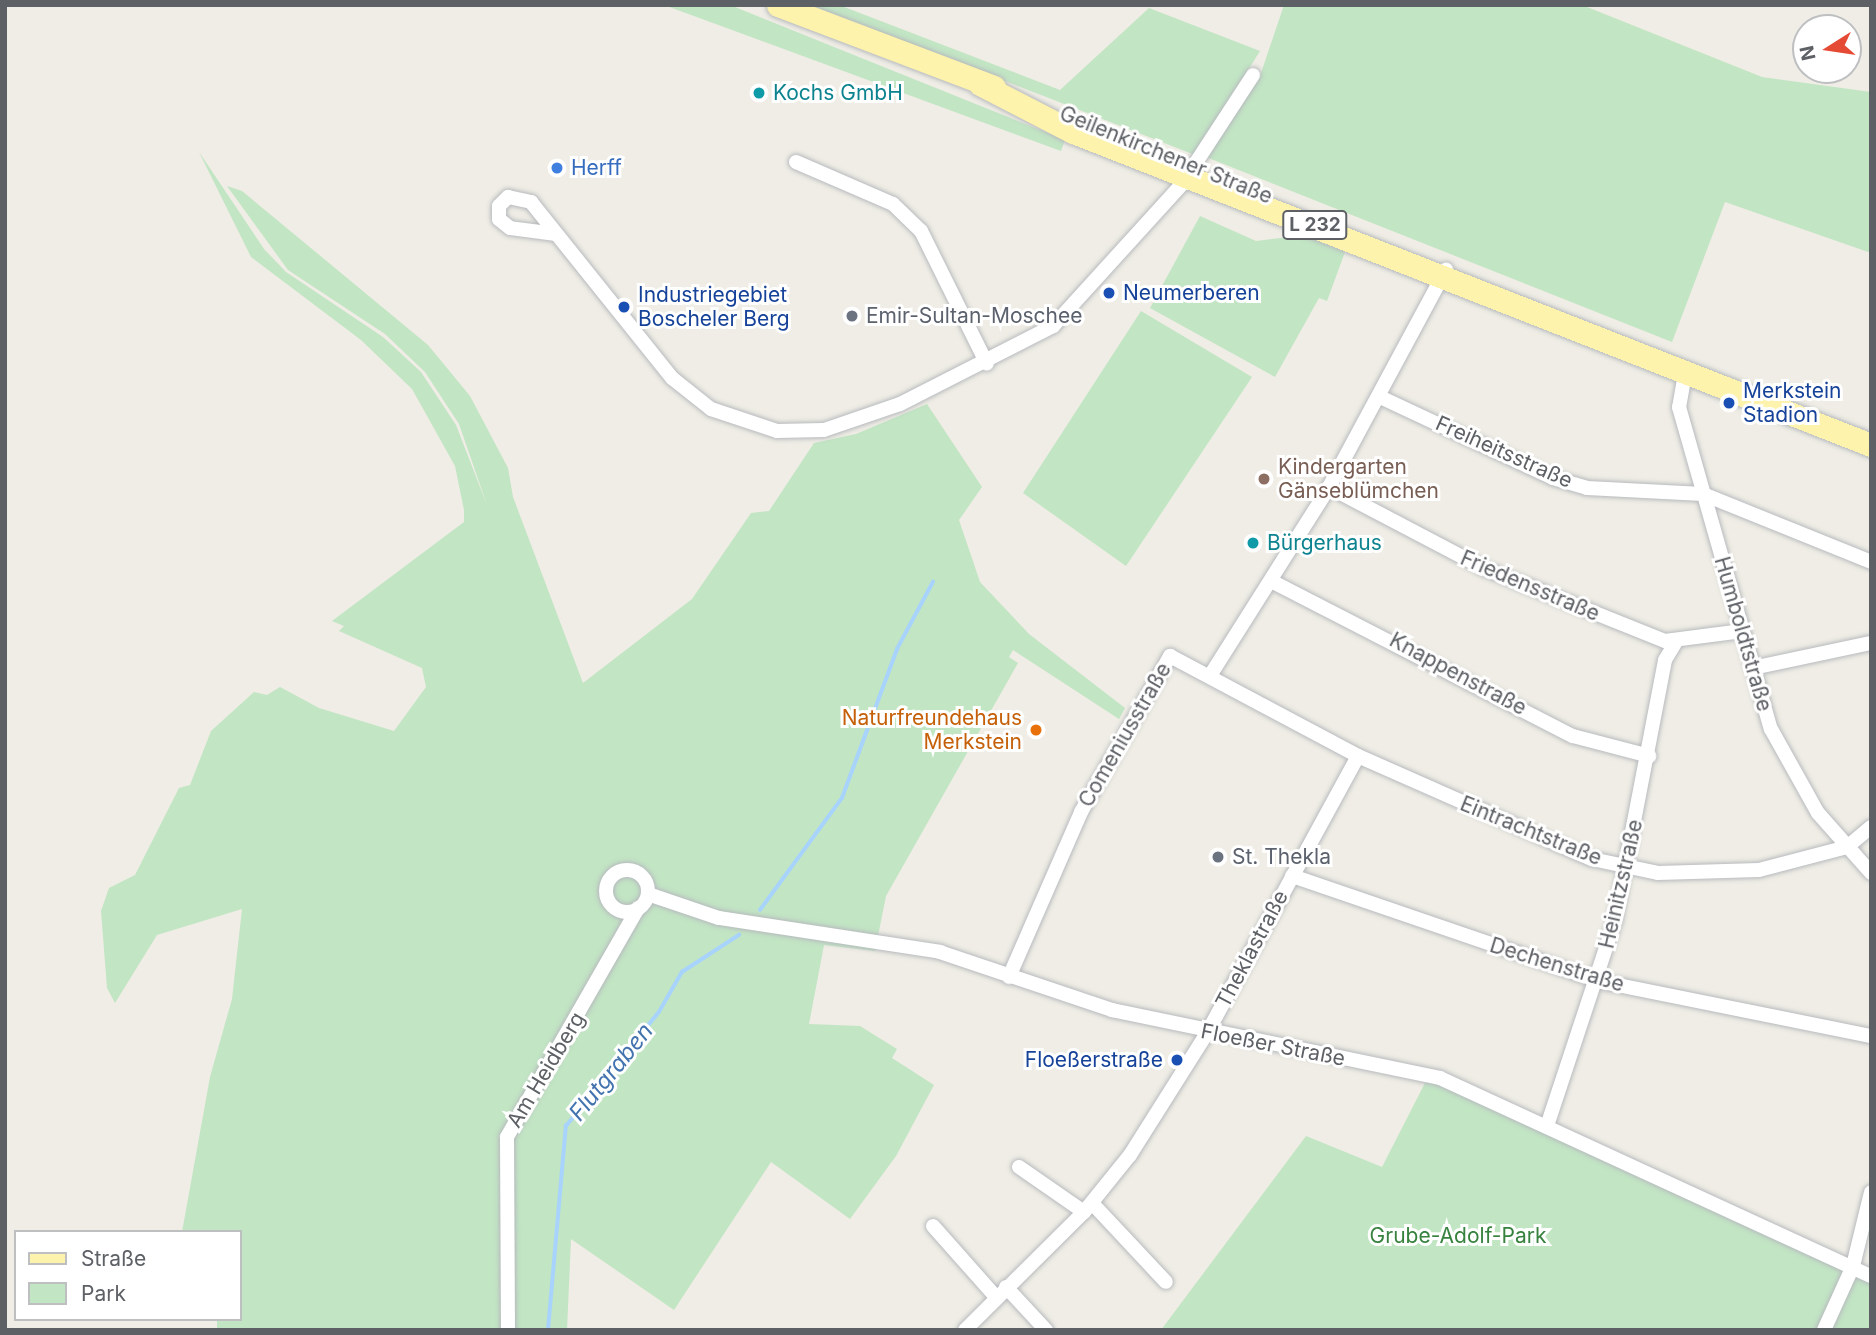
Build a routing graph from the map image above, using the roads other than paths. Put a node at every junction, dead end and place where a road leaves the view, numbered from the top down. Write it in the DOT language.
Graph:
graph roads {
  1 [pos="778,5"];
  2 [pos="1252,75"];
  3 [pos="796,162"];
  4 [pos="1190,172"];
  5 [pos="556,234"];
  6 [pos="1444,273"];
  7 [pos="987,364"];
  8 [pos="1686,368"];
  9 [pos="1380,397"];
  10 [pos="1871,445"];
  11 [pos="1329,487"];
  12 [pos="1703,494"];
  13 [pos="1871,562"];
  14 [pos="1271,581"];
  15 [pos="1742,631"];
  16 [pos="1676,642"];
  17 [pos="1871,643"];
  18 [pos="1753,668"];
  19 [pos="1211,674"];
  20 [pos="1358,755"];
  21 [pos="1649,756"];
  22 [pos="1871,827"];
  23 [pos="1847,846"];
  24 [pos="1628,867"];
  25 [pos="1871,873"];
  26 [pos="1292,876"];
  27 [pos="648,894"];
  28 [pos="638,908"];
  29 [pos="1009,977"];
  30 [pos="1598,981"];
  31 [pos="1207,1033"];
  32 [pos="1871,1036"];
  33 [pos="1548,1123"];
  34 [pos="1019,1167"];
  35 [pos="1871,1192"];
  36 [pos="1088,1207"];
  37 [pos="933,1226"];
  38 [pos="1853,1266"];
  39 [pos="1871,1276"];
  40 [pos="1166,1282"];
  41 [pos="1001,1292"];
  42 [pos="508,1330"];
  43 [pos="965,1330"];
  44 [pos="1046,1330"];
  45 [pos="1824,1330"];
  1 -- 4 [label="main road, Geilenkirchener Straße / L 232"];
  2 -- 4 [label="street"];
  3 -- 7 [label="street"];
  4 -- 6 [label="main road, Geilenkirchener Straße / L 232"];
  4 -- 7 [label="street"];
  5 -- 7 [label="street"];
  6 -- 8 [label="main road, Geilenkirchener Straße / L 232"];
  6 -- 9 [label="street"];
  8 -- 10 [label="main road, Geilenkirchener Straße / L 232"];
  8 -- 12 [label="street, Humboldtstraße"];
  9 -- 11 [label="street"];
  9 -- 12 [label="street, Freiheitsstraße"];
  11 -- 14 [label="street"];
  11 -- 16 [label="street, Friedensstraße"];
  12 -- 13 [label="street, Freiheitsstraße"];
  12 -- 15 [label="street, Humboldtstraße"];
  14 -- 19 [label="street"];
  14 -- 21 [label="street, Knappenstraße"];
  15 -- 16 [label="street"];
  15 -- 18 [label="street, Humboldtstraße"];
  16 -- 21 [label="street, Heinitzstraße"];
  17 -- 18 [label="street"];
  18 -- 23 [label="street, Humboldtstraße"];
  19 -- 20 [label="street, Eintrachtstraße"];
  19 -- 29 [label="street, Comeniusstraße"];
  20 -- 24 [label="street, Eintrachtstraße"];
  20 -- 26 [label="street, Theklastraße"];
  21 -- 24 [label="street, Heinitzstraße"];
  22 -- 23 [label="street, Eintrachtstraße"];
  23 -- 24 [label="street, Eintrachtstraße"];
  23 -- 25 [label="street, Humboldtstraße"];
  24 -- 30 [label="street, Heinitzstraße"];
  26 -- 30 [label="street, Dechenstraße"];
  26 -- 31 [label="street, Theklastraße"];
  27 -- 28 [label="street"];
  27 -- 28 [label="street, Floeßer Straße"];
  27 -- 29 [label="street, Floeßer Straße"];
  28 -- 42 [label="street, Am Heidberg"];
  29 -- 31 [label="street, Floeßer Straße"];
  30 -- 32 [label="street, Dechenstraße"];
  30 -- 33 [label="street, Heinitzstraße"];
  31 -- 33 [label="street, Floeßer Straße"];
  31 -- 36 [label="street, Theklastraße"];
  33 -- 38 [label="street, Floeßer Straße"];
  34 -- 36 [label="street"];
  35 -- 38 [label="street"];
  36 -- 40 [label="street"];
  36 -- 41 [label="street, Theklastraße"];
  37 -- 41 [label="street"];
  38 -- 39 [label="street, Floeßer Straße"];
  38 -- 45 [label="street"];
  41 -- 43 [label="street, Theklastraße"];
  41 -- 44 [label="street"];
}
